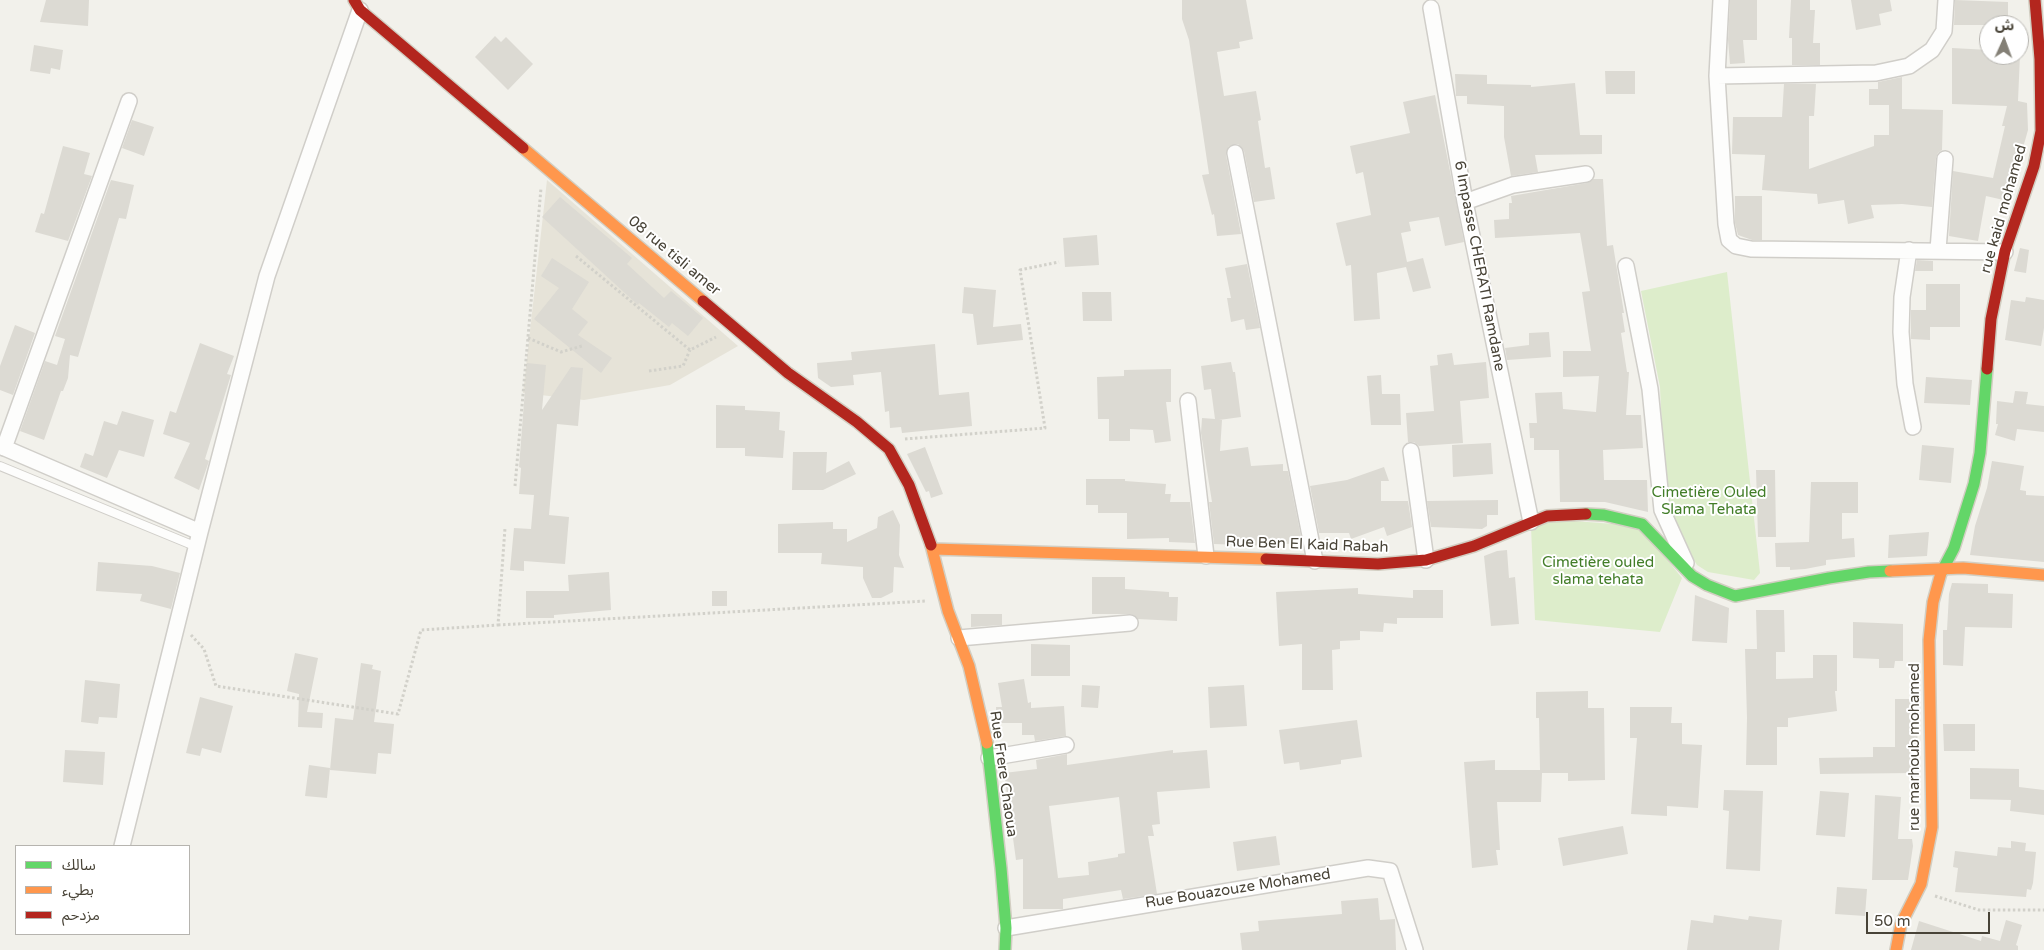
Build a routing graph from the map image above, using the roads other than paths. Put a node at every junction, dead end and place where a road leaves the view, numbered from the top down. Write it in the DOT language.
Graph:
graph roads {
  1 [pos="1721,0"];
  2 [pos="1946,0"];
  3 [pos="2035,0"];
  4 [pos="357,5"];
  5 [pos="1431,8"];
  6 [pos="1717,76"];
  7 [pos="129,101"];
  8 [pos="1236,153"];
  9 [pos="1945,159"];
  10 [pos="1586,174"];
  11 [pos="1464,202"];
  12 [pos="1909,250"];
  13 [pos="1938,250"];
  14 [pos="2005,252"];
  15 [pos="1626,266"];
  16 [pos="1188,401"];
  17 [pos="1913,427"];
  18 [pos="2,447"];
  19 [pos="1411,451"];
  20 [pos="0,466"];
  21 [pos="1531,522"];
  22 [pos="199,540"];
  23 [pos="932,549"];
  24 [pos="1206,556"];
  25 [pos="1426,560"];
  26 [pos="1315,561"];
  27 [pos="1942,569"];
  28 [pos="2044,575"];
  29 [pos="1692,576"];
  30 [pos="1130,623"];
  31 [pos="959,638"];
  32 [pos="1066,745"];
  33 [pos="989,758"];
  34 [pos="122,845"];
  35 [pos="1006,928"];
  36 [pos="1005,950"];
  37 [pos="1414,950"];
  38 [pos="1896,950"];
  1 -- 6 [label="street"];
  2 -- 6 [label="street"];
  3 -- 14 [label="street, rue kaid mohamed"];
  4 -- 22 [label="street"];
  4 -- 23 [label="street, 08 rue tisli amer"];
  5 -- 11 [label="street, 6 Impasse CHERATI Ramdane"];
  6 -- 12 [label="street"];
  7 -- 18 [label="street"];
  8 -- 26 [label="street"];
  9 -- 13 [label="street"];
  10 -- 11 [label="street"];
  11 -- 21 [label="street, 6 Impasse CHERATI Ramdane"];
  12 -- 13 [label="street"];
  12 -- 17 [label="street"];
  13 -- 14 [label="street"];
  14 -- 27 [label="street, rue kaid mohamed"];
  15 -- 29 [label="street"];
  16 -- 24 [label="street"];
  18 -- 22 [label="street"];
  19 -- 25 [label="street"];
  20 -- 22 [label="lane"];
  21 -- 25 [label="street, Rue Ben El Kaid Rabah"];
  21 -- 29 [label="street, Rue Ben El Kaid Rabah"];
  22 -- 34 [label="street"];
  23 -- 24 [label="street, Rue Ben El Kaid Rabah"];
  23 -- 31 [label="street, Rue Frere Chaoua"];
  24 -- 26 [label="street, Rue Ben El Kaid Rabah"];
  25 -- 26 [label="street, Rue Ben El Kaid Rabah"];
  27 -- 28 [label="street, Rue Ben El Kaid Rabah"];
  27 -- 29 [label="street, Rue Ben El Kaid Rabah"];
  27 -- 38 [label="street, rue marhoub mohamed"];
  30 -- 31 [label="street"];
  31 -- 33 [label="street, Rue Frere Chaoua"];
  32 -- 33 [label="street"];
  33 -- 35 [label="street, Rue Frere Chaoua"];
  35 -- 36 [label="street, Rue Frere Chaoua"];
  35 -- 37 [label="street, Rue Bouazouze Mohamed"];
}
